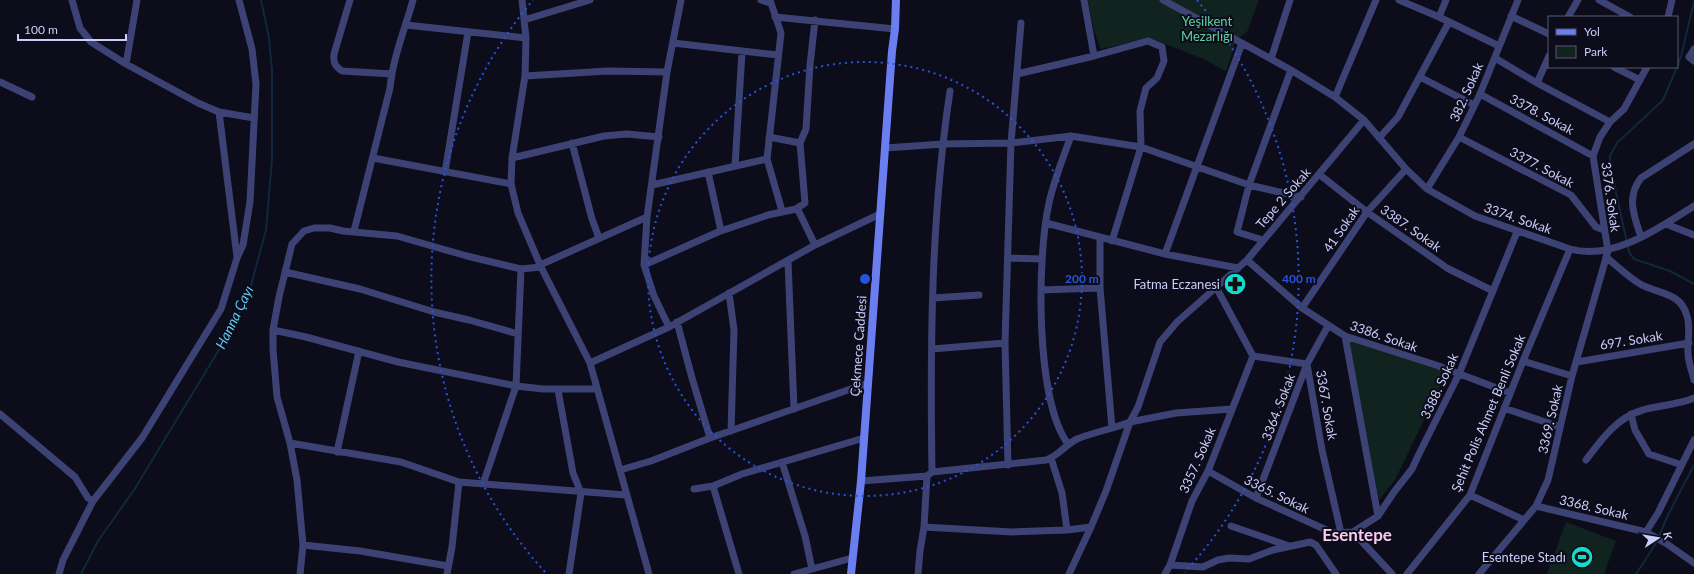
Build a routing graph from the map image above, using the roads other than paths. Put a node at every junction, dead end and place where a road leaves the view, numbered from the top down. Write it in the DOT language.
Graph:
graph roads {
  1 [pos="72,0"];
  2 [pos="137,0"];
  3 [pos="239,0"];
  4 [pos="350,0"];
  5 [pos="414,0"];
  6 [pos="522,0"];
  7 [pos="590,0"];
  8 [pos="681,0"];
  9 [pos="761,0"];
  10 [pos="896,0"];
  11 [pos="1084,0"];
  12 [pos="1163,0"];
  13 [pos="1290,0"];
  14 [pos="1376,0"];
  15 [pos="1399,0"];
  16 [pos="1446,0"];
  17 [pos="1518,0"];
  18 [pos="1578,0"];
  19 [pos="1599,0"];
  20 [pos="1672,0"];
  21 [pos="770,1"];
  22 [pos="1511,16"];
  23 [pos="1569,16"];
  24 [pos="1628,16"];
  25 [pos="1668,16"];
  26 [pos="775,17"];
  27 [pos="1439,17"];
  28 [pos="524,20"];
  29 [pos="815,20"];
  30 [pos="1450,22"];
  31 [pos="1021,23"];
  32 [pos="406,25"];
  33 [pos="895,29"];
  34 [pos="468,32"];
  35 [pos="1548,34"];
  36 [pos="526,38"];
  37 [pos="673,43"];
  38 [pos="1242,43"];
  39 [pos="1500,46"];
  40 [pos="1694,49"];
  41 [pos="742,52"];
  42 [pos="778,55"];
  43 [pos="1094,56"];
  44 [pos="1495,58"];
  45 [pos="1548,58"];
  46 [pos="1271,59"];
  47 [pos="1694,61"];
  48 [pos="126,64"];
  49 [pos="1616,68"];
  50 [pos="1646,68"];
  51 [pos="1292,70"];
  52 [pos="667,72"];
  53 [pos="392,74"];
  54 [pos="1018,74"];
  55 [pos="525,76"];
  56 [pos="1420,77"];
  57 [pos="1640,80"];
  58 [pos="0,82"];
  59 [pos="1537,83"];
  60 [pos="950,91"];
  61 [pos="1480,94"];
  62 [pos="32,97"];
  63 [pos="1335,97"];
  64 [pos="1474,105"];
  65 [pos="219,112"];
  66 [pos="254,118"];
  67 [pos="1364,120"];
  68 [pos="1610,122"];
  69 [pos="1071,136"];
  70 [pos="658,137"];
  71 [pos="1459,137"];
  72 [pos="769,138"];
  73 [pos="1379,138"];
  74 [pos="572,143"];
  75 [pos="800,143"];
  76 [pos="1011,143"];
  77 [pos="943,144"];
  78 [pos="1694,144"];
  79 [pos="1141,147"];
  80 [pos="885,148"];
  81 [pos="1593,156"];
  82 [pos="373,158"];
  83 [pos="512,158"];
  84 [pos="767,159"];
  85 [pos="735,166"];
  86 [pos="1196,168"];
  87 [pos="1406,169"];
  88 [pos="445,172"];
  89 [pos="708,172"];
  90 [pos="1320,175"];
  91 [pos="511,184"];
  92 [pos="652,185"];
  93 [pos="1249,186"];
  94 [pos="1426,189"];
  95 [pos="1301,197"];
  96 [pos="1694,206"];
  97 [pos="796,209"];
  98 [pos="782,211"];
  99 [pos="1368,212"];
  100 [pos="880,214"];
  101 [pos="647,217"];
  102 [pos="1046,223"];
  103 [pos="1666,224"];
  104 [pos="1604,230"];
  105 [pos="354,231"];
  106 [pos="722,231"];
  107 [pos="1517,232"];
  108 [pos="1694,234"];
  109 [pos="1100,237"];
  110 [pos="1641,237"];
  111 [pos="599,238"];
  112 [pos="1112,240"];
  113 [pos="1263,240"];
  114 [pos="815,245"];
  115 [pos="1570,249"];
  116 [pos="1165,254"];
  117 [pos="1607,254"];
  118 [pos="237,258"];
  119 [pos="1008,258"];
  120 [pos="1042,258"];
  121 [pos="1247,260"];
  122 [pos="788,261"];
  123 [pos="644,265"];
  124 [pos="541,266"];
  125 [pos="1238,268"];
  126 [pos="521,269"];
  127 [pos="285,272"];
  128 [pos="1216,287"];
  129 [pos="1100,288"];
  130 [pos="1041,290"];
  131 [pos="1493,291"];
  132 [pos="729,293"];
  133 [pos="979,295"];
  134 [pos="933,298"];
  135 [pos="1302,308"];
  136 [pos="677,322"];
  137 [pos="1328,326"];
  138 [pos="669,327"];
  139 [pos="273,330"];
  140 [pos="518,334"];
  141 [pos="1345,336"];
  142 [pos="1005,343"];
  143 [pos="1688,343"];
  144 [pos="932,349"];
  145 [pos="359,351"];
  146 [pos="1253,356"];
  147 [pos="1523,361"];
  148 [pos="1577,362"];
  149 [pos="590,364"];
  150 [pos="1307,364"];
  151 [pos="1458,374"];
  152 [pos="1572,376"];
  153 [pos="1694,380"];
  154 [pos="868,383"];
  155 [pos="516,386"];
  156 [pos="597,389"];
  157 [pos="558,390"];
  158 [pos="1510,393"];
  159 [pos="1694,398"];
  160 [pos="1232,408"];
  161 [pos="1504,408"];
  162 [pos="794,409"];
  163 [pos="0,414"];
  164 [pos="1631,414"];
  165 [pos="1130,422"];
  166 [pos="1560,427"];
  167 [pos="1112,428"];
  168 [pos="731,431"];
  169 [pos="710,438"];
  170 [pos="864,438"];
  171 [pos="1694,440"];
  172 [pos="290,443"];
  173 [pos="1068,444"];
  174 [pos="337,452"];
  175 [pos="1051,458"];
  176 [pos="1586,460"];
  177 [pos="782,462"];
  178 [pos="1008,465"];
  179 [pos="1682,465"];
  180 [pos="620,470"];
  181 [pos="1208,471"];
  182 [pos="930,474"];
  183 [pos="861,480"];
  184 [pos="459,482"];
  185 [pos="483,484"];
  186 [pos="713,486"];
  187 [pos="694,489"];
  188 [pos="581,493"];
  189 [pos="626,495"];
  190 [pos="1470,495"];
  191 [pos="1256,498"];
  192 [pos="93,502"];
  193 [pos="1536,506"];
  194 [pos="1378,516"];
  195 [pos="1524,520"];
  196 [pos="1232,526"];
  197 [pos="1092,527"];
  198 [pos="924,528"];
  199 [pos="1067,530"];
  200 [pos="1353,532"];
  201 [pos="1646,532"];
  202 [pos="1341,533"];
  203 [pos="303,545"];
  204 [pos="1289,546"];
  205 [pos="852,558"];
  206 [pos="1694,563"];
  207 [pos="1170,565"];
  208 [pos="448,566"];
  209 [pos="1183,566"];
  210 [pos="812,569"];
  211 [pos="1202,570"];
  212 [pos="59,574"];
  213 [pos="300,574"];
  214 [pos="447,574"];
  215 [pos="569,574"];
  216 [pos="649,574"];
  217 [pos="738,574"];
  218 [pos="794,574"];
  219 [pos="851,574"];
  220 [pos="918,574"];
  221 [pos="1069,574"];
  222 [pos="1165,574"];
  223 [pos="1180,574"];
  224 [pos="1336,574"];
  225 [pos="1392,574"];
  226 [pos="1407,574"];
  227 [pos="1479,574"];
  1 -- 48 [label="street"];
  2 -- 48 [label="street"];
  3 -- 66 [label="street"];
  4 -- 53 [label="street"];
  5 -- 32 [label="street"];
  6 -- 28 [label="street"];
  7 -- 28 [label="street"];
  8 -- 37 [label="street"];
  9 -- 21 [label="street"];
  10 -- 33 [label="main road, Çekmece Caddesi"];
  11 -- 43 [label="street"];
  12 -- 38 [label="street, 3374. Sokak"];
  13 -- 46 [label="street"];
  14 -- 63 [label="street"];
  15 -- 27 [label="street"];
  16 -- 27 [label="street"];
  17 -- 22 [label="street, 382. Sokak"];
  18 -- 23 [label="street"];
  19 -- 24 [label="street"];
  20 -- 25 [label="street"];
  21 -- 26 [label="street"];
  22 -- 35 [label="street"];
  22 -- 39 [label="street, 382. Sokak"];
  26 -- 29 [label="street"];
  26 -- 42 [label="street"];
  27 -- 30 [label="street"];
  28 -- 36 [label="street"];
  29 -- 33 [label="street"];
  29 -- 75 [label="street"];
  30 -- 39 [label="street"];
  30 -- 56 [label="street"];
  31 -- 54 [label="street"];
  32 -- 34 [label="street"];
  32 -- 53 [label="street"];
  33 -- 80 [label="main road, Çekmece Caddesi"];
  34 -- 36 [label="street"];
  34 -- 88 [label="street"];
  36 -- 55 [label="street"];
  37 -- 41 [label="street"];
  37 -- 52 [label="street"];
  38 -- 46 [label="street, 3374. Sokak"];
  38 -- 86 [label="street"];
  39 -- 44 [label="street, 382. Sokak"];
  40 -- 47 [label="street"];
  41 -- 42 [label="street"];
  41 -- 85 [label="street"];
  42 -- 72 [label="street"];
  43 -- 54 [label="street"];
  43 -- 79 [label="street"];
  44 -- 59 [label="street"];
  44 -- 61 [label="street, 382. Sokak"];
  45 -- 59 [label="street"];
  46 -- 51 [label="street, 3374. Sokak"];
  48 -- 65 [label="street"];
  49 -- 57 [label="street"];
  50 -- 57 [label="street, 3376. Sokak"];
  51 -- 63 [label="street, 3374. Sokak"];
  51 -- 93 [label="street"];
  52 -- 55 [label="street"];
  52 -- 70 [label="street"];
  53 -- 82 [label="street"];
  54 -- 76 [label="street"];
  55 -- 83 [label="street"];
  56 -- 64 [label="street"];
  56 -- 73 [label="street"];
  57 -- 68 [label="street, 3376. Sokak"];
  58 -- 62 [label="street"];
  59 -- 68 [label="street"];
  60 -- 77 [label="street"];
  61 -- 64 [label="street, 382. Sokak"];
  61 -- 81 [label="street, 3378. Sokak"];
  63 -- 67 [label="street, 3374. Sokak"];
  64 -- 71 [label="street, 382. Sokak"];
  65 -- 66 [label="street"];
  65 -- 118 [label="street"];
  66 -- 118 [label="street"];
  67 -- 73 [label="street, 3374. Sokak"];
  67 -- 90 [label="street, Tepe 2 Sokak"];
  68 -- 81 [label="street, 3376. Sokak"];
  69 -- 76 [label="street"];
  69 -- 79 [label="street"];
  69 -- 102 [label="street"];
  70 -- 74 [label="street"];
  70 -- 92 [label="street"];
  71 -- 94 [label="street, 382. Sokak"];
  71 -- 104 [label="street, 3377. Sokak"];
  72 -- 75 [label="street"];
  72 -- 84 [label="street"];
  73 -- 87 [label="street, 3374. Sokak"];
  74 -- 83 [label="street"];
  74 -- 111 [label="street"];
  75 -- 97 [label="street"];
  76 -- 77 [label="street"];
  76 -- 119 [label="street"];
  77 -- 80 [label="street"];
  77 -- 134 [label="street"];
  78 -- 110 [label="street"];
  79 -- 86 [label="street"];
  79 -- 112 [label="street"];
  80 -- 100 [label="main road, Çekmece Caddesi"];
  81 -- 104 [label="street, 3376. Sokak"];
  82 -- 88 [label="street"];
  82 -- 105 [label="street"];
  83 -- 91 [label="street"];
  84 -- 85 [label="street"];
  84 -- 98 [label="street"];
  85 -- 89 [label="street"];
  86 -- 93 [label="street"];
  86 -- 116 [label="street"];
  87 -- 94 [label="street, 3374. Sokak"];
  87 -- 99 [label="street, 41 Sokak"];
  88 -- 91 [label="street"];
  89 -- 92 [label="street"];
  89 -- 106 [label="street"];
  90 -- 95 [label="street, Tepe 2 Sokak"];
  90 -- 99 [label="street, 3387. Sokak"];
  91 -- 124 [label="street"];
  92 -- 101 [label="street"];
  93 -- 95 [label="street"];
  93 -- 113 [label="street"];
  94 -- 107 [label="street, 3374. Sokak"];
  95 -- 113 [label="street, Tepe 2 Sokak"];
  96 -- 103 [label="street"];
  97 -- 98 [label="street"];
  97 -- 114 [label="street"];
  98 -- 106 [label="street"];
  99 -- 131 [label="street, 3387. Sokak"];
  99 -- 135 [label="street, 41 Sokak"];
  100 -- 114 [label="street"];
  100 -- 154 [label="main road, Çekmece Caddesi"];
  101 -- 111 [label="street"];
  101 -- 123 [label="street"];
  102 -- 109 [label="street"];
  102 -- 120 [label="street"];
  103 -- 108 [label="street"];
  103 -- 110 [label="street"];
  104 -- 117 [label="street, 3376. Sokak"];
  105 -- 126 [label="street"];
  105 -- 127 [label="street"];
  106 -- 123 [label="street"];
  107 -- 115 [label="street, 3374. Sokak"];
  107 -- 131 [label="street, 3388. Sokak"];
  109 -- 112 [label="street"];
  109 -- 129 [label="street"];
  110 -- 117 [label="street"];
  111 -- 124 [label="street"];
  112 -- 116 [label="street"];
  113 -- 121 [label="street, Tepe 2 Sokak"];
  114 -- 122 [label="street"];
  115 -- 117 [label="street, 3374. Sokak"];
  115 -- 147 [label="street, Şehit Polis Ahmet Benli Sokak"];
  116 -- 125 [label="street"];
  117 -- 143 [label="street"];
  117 -- 148 [label="street, 3369. Sokak"];
  118 -- 192 [label="street"];
  119 -- 120 [label="street"];
  119 -- 142 [label="street"];
  120 -- 130 [label="street"];
  121 -- 125 [label="street, Tepe 2 Sokak"];
  121 -- 135 [label="street, 3386. Sokak"];
  122 -- 132 [label="street"];
  122 -- 162 [label="street"];
  123 -- 138 [label="street"];
  124 -- 126 [label="street"];
  124 -- 149 [label="street"];
  125 -- 128 [label="street, Tepe 2 Sokak"];
  126 -- 140 [label="street"];
  127 -- 139 [label="street"];
  127 -- 140 [label="street"];
  128 -- 146 [label="street"];
  128 -- 165 [label="street, Tepe 2 Sokak"];
  129 -- 130 [label="street"];
  129 -- 167 [label="street"];
  130 -- 173 [label="street"];
  131 -- 151 [label="street, 3388. Sokak"];
  132 -- 136 [label="street"];
  132 -- 168 [label="street"];
  133 -- 134 [label="street"];
  134 -- 144 [label="street"];
  135 -- 137 [label="street, 3386. Sokak"];
  136 -- 138 [label="street"];
  136 -- 169 [label="street"];
  137 -- 141 [label="street, 3386. Sokak"];
  137 -- 150 [label="street, 3364. Sokak"];
  138 -- 149 [label="street"];
  139 -- 145 [label="street"];
  139 -- 172 [label="street"];
  140 -- 155 [label="street"];
  141 -- 151 [label="street, 3386. Sokak"];
  141 -- 194 [label="street"];
  142 -- 144 [label="street"];
  142 -- 178 [label="street"];
  143 -- 148 [label="street, 697. Sokak"];
  143 -- 153 [label="street"];
  144 -- 182 [label="street"];
  145 -- 155 [label="street"];
  145 -- 174 [label="street"];
  146 -- 150 [label="street, 3367. Sokak"];
  146 -- 160 [label="street, 3357. Sokak"];
  147 -- 152 [label="street"];
  147 -- 158 [label="street, Şehit Polis Ahmet Benli Sokak"];
  148 -- 152 [label="street, 3369. Sokak"];
  149 -- 156 [label="street"];
  150 -- 191 [label="street, 3364. Sokak"];
  150 -- 202 [label="street, 3367. Sokak"];
  151 -- 158 [label="street, 3386. Sokak"];
  151 -- 194 [label="street, 3388. Sokak"];
  152 -- 166 [label="street, 3369. Sokak"];
  154 -- 162 [label="street"];
  154 -- 170 [label="main road, Çekmece Caddesi"];
  155 -- 157 [label="street"];
  155 -- 185 [label="street"];
  156 -- 157 [label="street"];
  156 -- 180 [label="street"];
  157 -- 188 [label="street"];
  158 -- 161 [label="street, Şehit Polis Ahmet Benli Sokak"];
  159 -- 164 [label="street"];
  160 -- 165 [label="street"];
  160 -- 181 [label="street, 3357. Sokak"];
  161 -- 166 [label="street"];
  161 -- 190 [label="street, Şehit Polis Ahmet Benli Sokak"];
  162 -- 168 [label="street"];
  163 -- 192 [label="street"];
  164 -- 176 [label="street"];
  164 -- 179 [label="street"];
  165 -- 167 [label="street"];
  165 -- 197 [label="street, Tepe 2 Sokak"];
  166 -- 193 [label="street, 3369. Sokak"];
  167 -- 173 [label="street"];
  168 -- 169 [label="street"];
  169 -- 180 [label="street"];
  170 -- 177 [label="street"];
  170 -- 183 [label="main road, Çekmece Caddesi"];
  171 -- 179 [label="street"];
  172 -- 174 [label="street"];
  172 -- 203 [label="street"];
  173 -- 175 [label="street"];
  174 -- 184 [label="street"];
  175 -- 178 [label="street"];
  175 -- 199 [label="street"];
  177 -- 186 [label="street"];
  177 -- 210 [label="street"];
  178 -- 182 [label="street"];
  179 -- 201 [label="street"];
  180 -- 189 [label="street"];
  181 -- 191 [label="street, 3365. Sokak"];
  181 -- 207 [label="street, 3357. Sokak"];
  182 -- 183 [label="street"];
  182 -- 198 [label="street"];
  183 -- 205 [label="main road, Çekmece Caddesi"];
  184 -- 185 [label="street"];
  184 -- 208 [label="street"];
  185 -- 188 [label="street"];
  186 -- 187 [label="street"];
  186 -- 217 [label="street"];
  188 -- 189 [label="street"];
  188 -- 215 [label="street"];
  189 -- 216 [label="street"];
  190 -- 195 [label="street"];
  190 -- 226 [label="street, Şehit Polis Ahmet Benli Sokak"];
  191 -- 202 [label="street, 3365. Sokak"];
  192 -- 212 [label="street"];
  193 -- 195 [label="street, 3369. Sokak"];
  193 -- 201 [label="street, 3368. Sokak"];
  194 -- 200 [label="street, 3388. Sokak"];
  195 -- 227 [label="street, 3369. Sokak"];
  196 -- 204 [label="street"];
  197 -- 199 [label="street"];
  197 -- 221 [label="street, Tepe 2 Sokak"];
  198 -- 199 [label="street"];
  198 -- 220 [label="street"];
  200 -- 202 [label="street, 3365. Sokak"];
  200 -- 225 [label="street"];
  201 -- 206 [label="street, 3368. Sokak"];
  203 -- 208 [label="street"];
  203 -- 213 [label="street"];
  204 -- 211 [label="street"];
  204 -- 224 [label="street"];
  205 -- 210 [label="street"];
  205 -- 219 [label="main road, Çekmece Caddesi"];
  207 -- 209 [label="street"];
  207 -- 222 [label="street, 3357. Sokak"];
  208 -- 214 [label="street"];
  209 -- 211 [label="street"];
  209 -- 223 [label="street"];
  210 -- 218 [label="street"];
}
